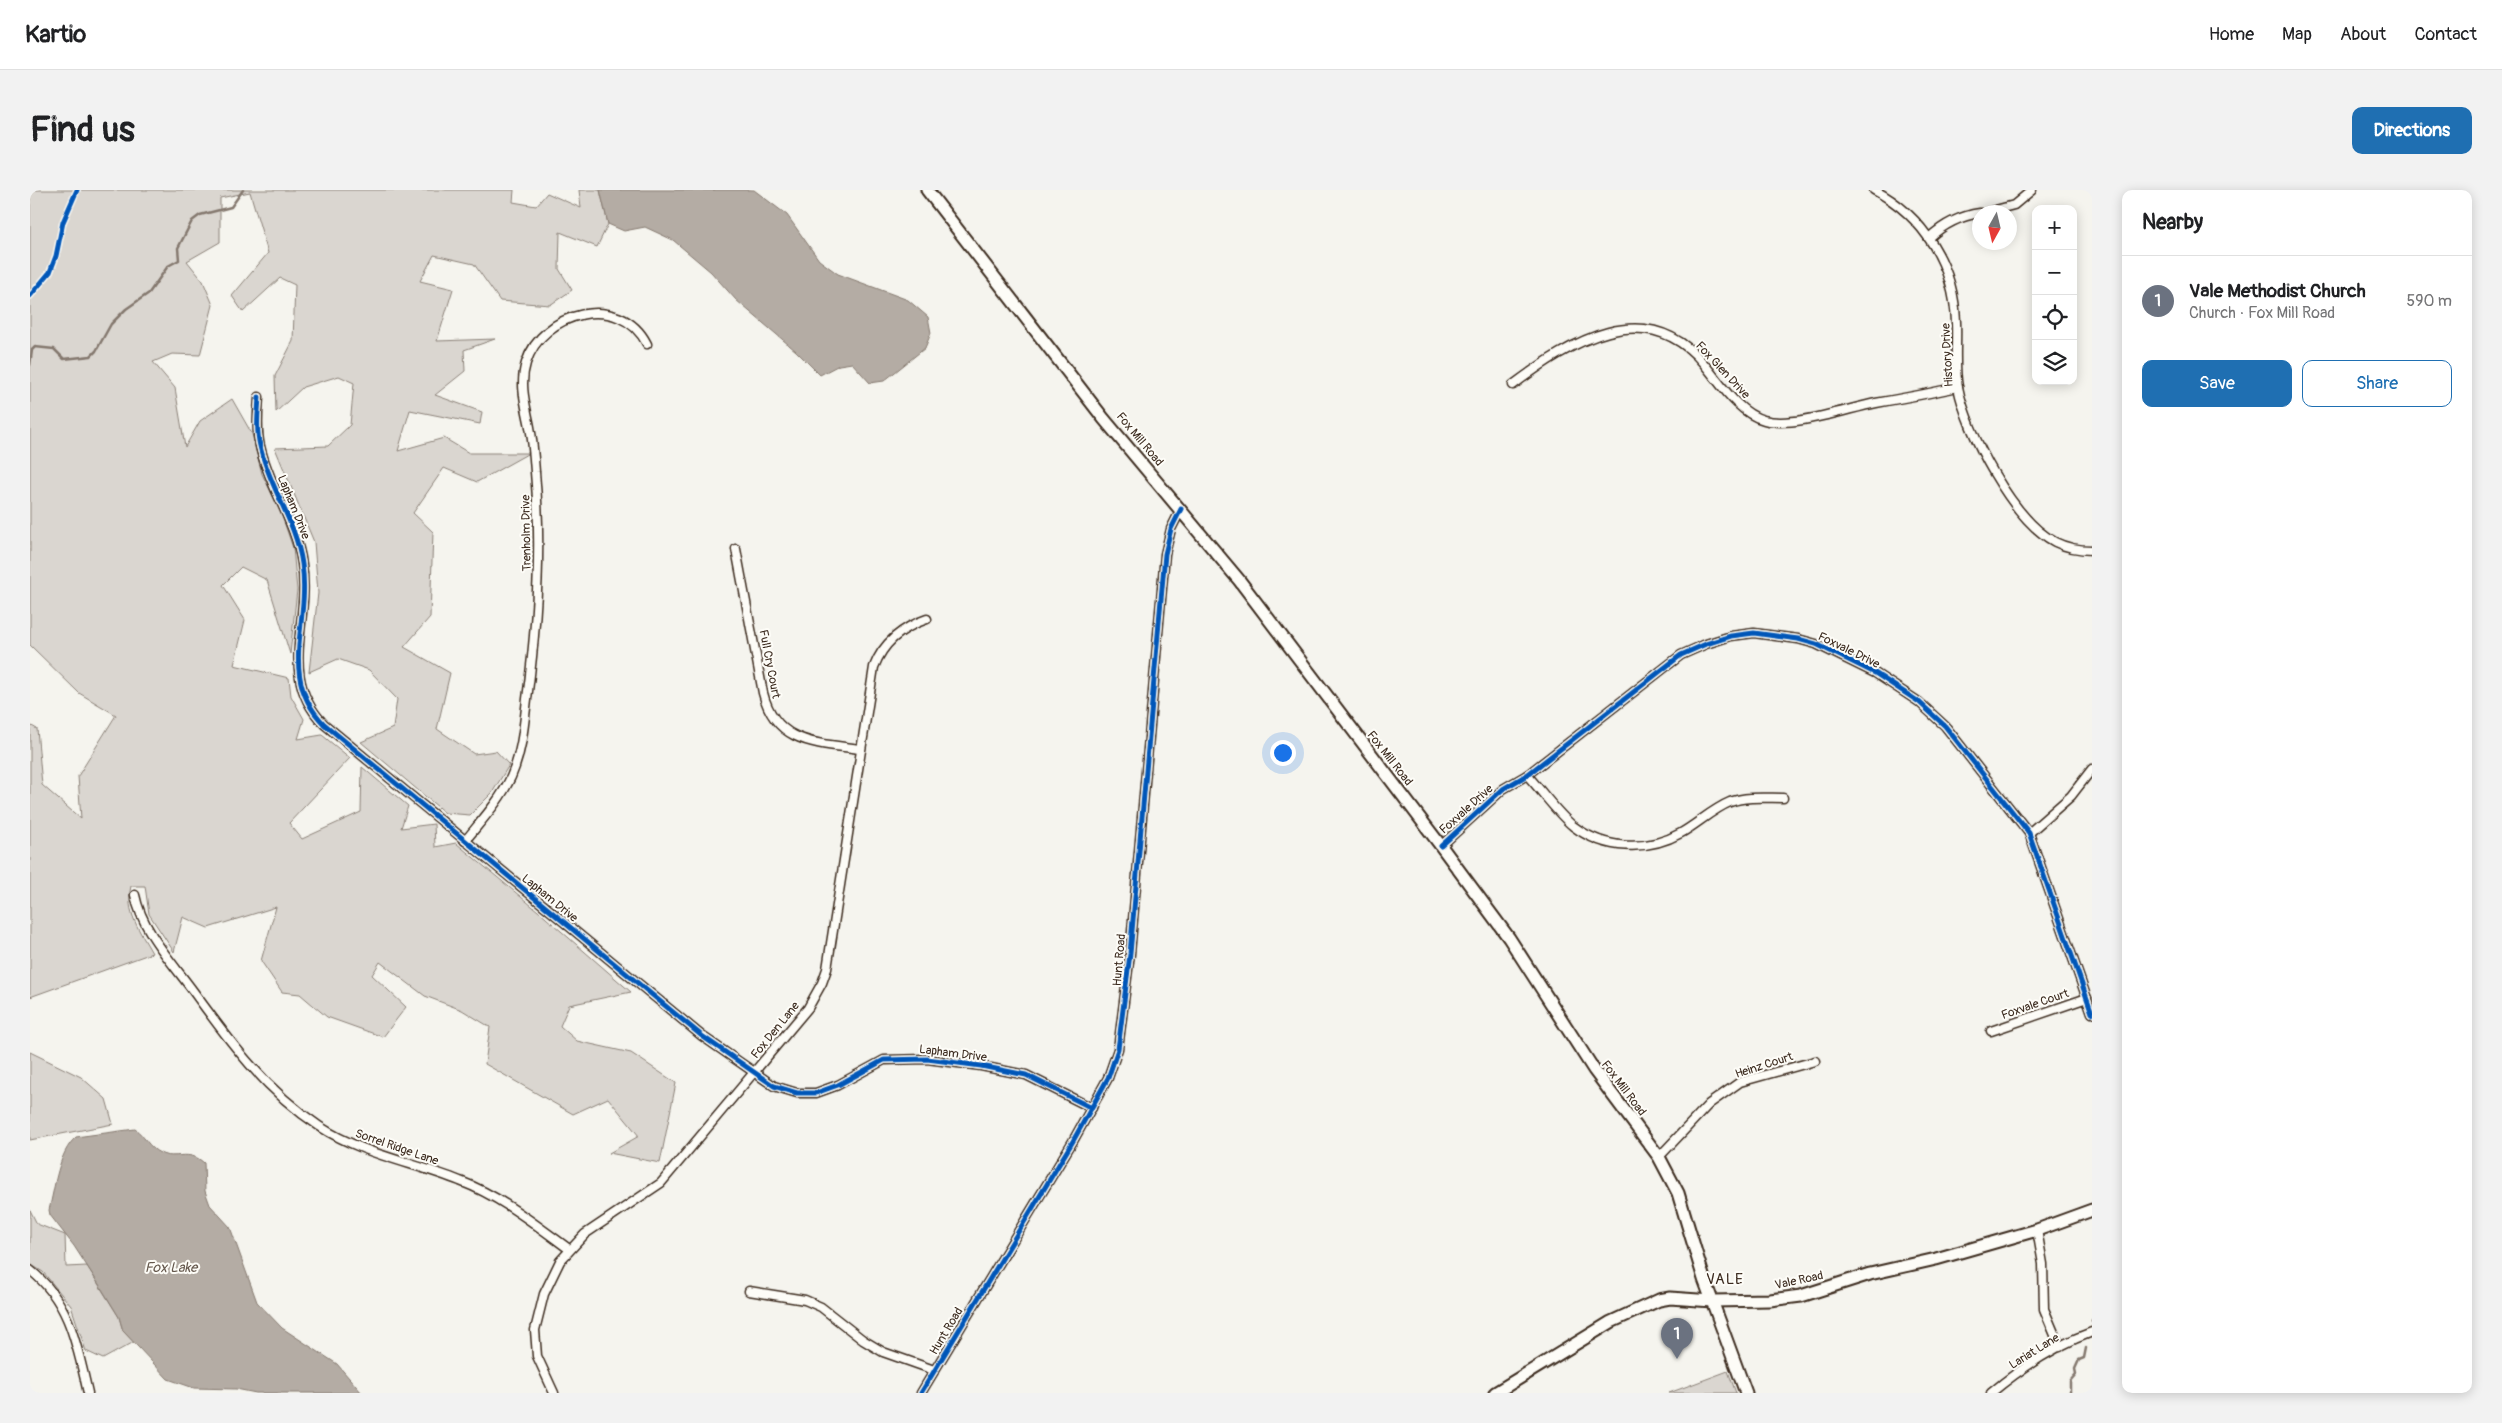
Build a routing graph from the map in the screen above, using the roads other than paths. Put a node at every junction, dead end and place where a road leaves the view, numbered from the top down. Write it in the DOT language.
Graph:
graph roads {
  1 [pos="927,190"];
  2 [pos="1874,190"];
  3 [pos="2032,190"];
  4 [pos="2014,205"];
  5 [pos="1972,215"];
  6 [pos="1929,238"];
  7 [pos="646,344"];
  8 [pos="1513,384"];
  9 [pos="1958,386"];
  10 [pos="259,397"];
  11 [pos="1181,509"];
  12 [pos="736,549"];
  13 [pos="2092,550"];
  14 [pos="926,619"];
  15 [pos="860,749"];
  16 [pos="2092,769"];
  17 [pos="1527,775"];
  18 [pos="1783,798"];
  19 [pos="2029,833"];
  20 [pos="465,841"];
  21 [pos="1441,846"];
  22 [pos="135,895"];
  23 [pos="2087,998"];
  24 [pos="2092,1013"];
  25 [pos="1991,1031"];
  26 [pos="1814,1062"];
  27 [pos="754,1074"];
  28 [pos="1092,1108"];
  29 [pos="1659,1157"];
  30 [pos="2092,1210"];
  31 [pos="2037,1230"];
  32 [pos="569,1249"];
  33 [pos="30,1270"];
  34 [pos="749,1291"];
  35 [pos="1712,1301"];
  36 [pos="2092,1332"];
  37 [pos="2060,1347"];
  38 [pos="934,1370"];
  39 [pos="88,1393"];
  40 [pos="554,1393"];
  41 [pos="921,1393"];
  42 [pos="1495,1393"];
  43 [pos="1746,1393"];
  44 [pos="1991,1393"];
  1 -- 11 [label="main road, Fox Mill Road"];
  2 -- 6 [label="street, History Drive"];
  3 -- 4 [label="street"];
  5 -- 6 [label="street"];
  6 -- 9 [label="street, History Drive"];
  7 -- 20 [label="street, Trenholm Drive"];
  8 -- 9 [label="street, Fox Glen Drive"];
  9 -- 13 [label="street, History Drive"];
  10 -- 20 [label="street, Lapham Drive"];
  11 -- 21 [label="main road, Fox Mill Road"];
  11 -- 28 [label="street, Hunt Road"];
  12 -- 15 [label="street, Full Cry Court"];
  14 -- 15 [label="street, Fox Den Lane"];
  15 -- 27 [label="street, Fox Den Lane"];
  16 -- 19 [label="street"];
  17 -- 18 [label="street"];
  17 -- 19 [label="street, Foxvale Drive"];
  17 -- 21 [label="street, Foxvale Drive"];
  19 -- 23 [label="street, Foxvale Drive"];
  20 -- 27 [label="street, Lapham Drive"];
  21 -- 29 [label="main road, Fox Mill Road"];
  22 -- 32 [label="street, Sorrel Ridge Lane"];
  23 -- 24 [label="street, Foxvale Drive"];
  23 -- 25 [label="street, Foxvale Court"];
  26 -- 29 [label="street, Heinz Court"];
  27 -- 28 [label="street, Lapham Drive"];
  27 -- 32 [label="street, Fox Den Lane"];
  28 -- 38 [label="street, Hunt Road"];
  29 -- 35 [label="main road, Fox Mill Road"];
  30 -- 31 [label="main road, Vale Road"];
  31 -- 35 [label="main road, Vale Road"];
  31 -- 37 [label="street"];
  32 -- 40 [label="street, Fox Den Lane"];
  33 -- 39 [label="street"];
  34 -- 38 [label="street"];
  35 -- 42 [label="main road, Vale Road"];
  35 -- 43 [label="main road, Fox Mill Road"];
  36 -- 37 [label="street, Lariat Lane"];
  37 -- 44 [label="street, Lariat Lane"];
  38 -- 41 [label="street, Hunt Road"];
}
